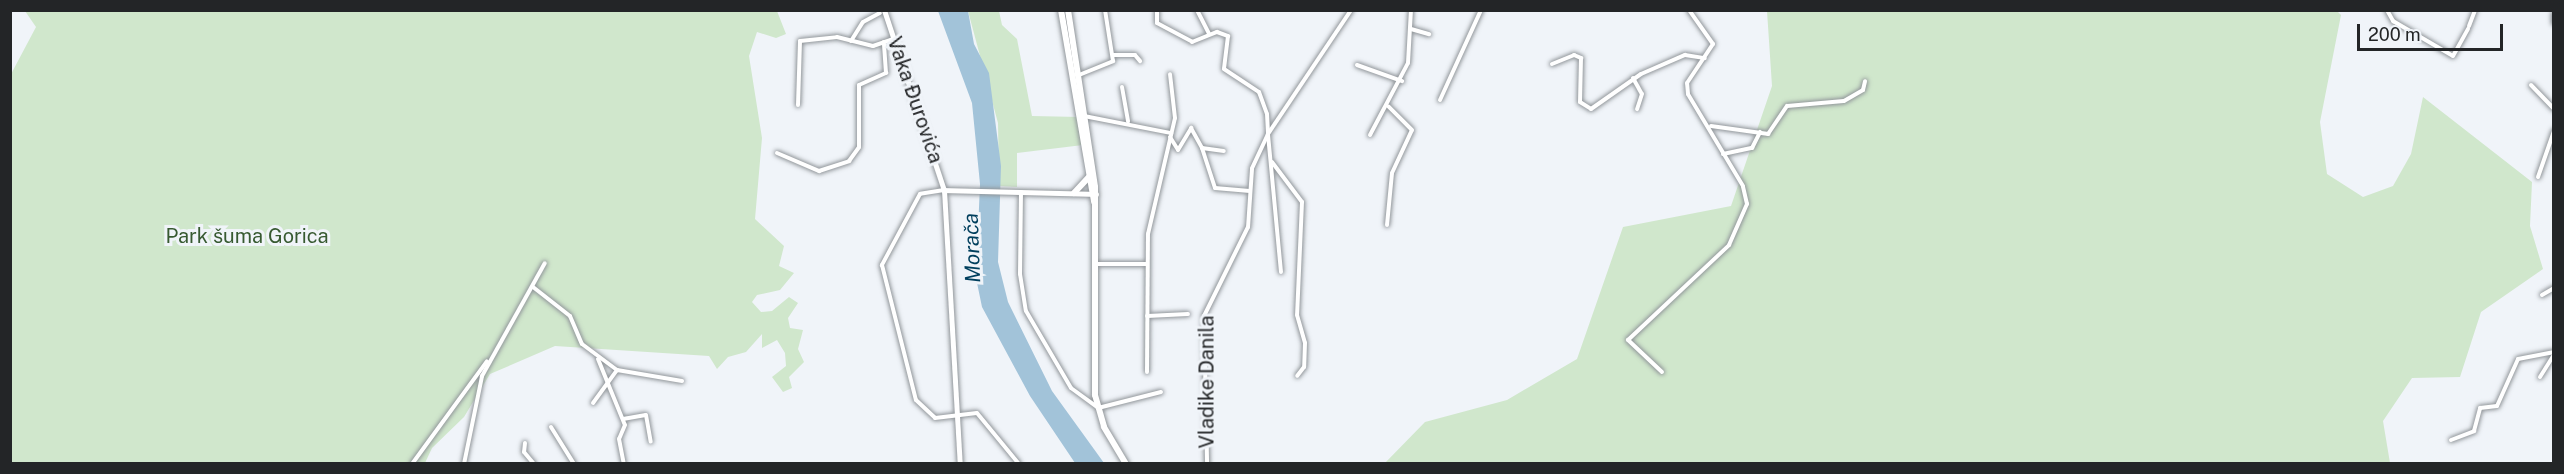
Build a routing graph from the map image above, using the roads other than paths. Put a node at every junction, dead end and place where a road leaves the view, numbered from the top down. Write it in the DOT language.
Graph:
graph roads {
  1 [pos="1061,10"];
  2 [pos="1068,10"];
  3 [pos="1105,10"];
  4 [pos="1156,10"];
  5 [pos="1197,10"];
  6 [pos="1351,10"];
  7 [pos="1411,10"];
  8 [pos="1481,10"];
  9 [pos="1689,10"];
  10 [pos="2387,10"];
  11 [pos="2475,10"];
  12 [pos="882,12"];
  13 [pos="2553,13"];
  14 [pos="2553,23"];
  15 [pos="1411,29"];
  16 [pos="1209,34"];
  17 [pos="1429,34"];
  18 [pos="894,39"];
  19 [pos="851,42"];
  20 [pos="884,42"];
  21 [pos="1113,56"];
  22 [pos="1705,58"];
  23 [pos="1140,61"];
  24 [pos="1552,64"];
  25 [pos="1357,65"];
  26 [pos="1170,74"];
  27 [pos="1079,75"];
  28 [pos="1633,78"];
  29 [pos="1402,81"];
  30 [pos="1865,81"];
  31 [pos="2531,85"];
  32 [pos="1122,87"];
  33 [pos="1440,100"];
  34 [pos="798,105"];
  35 [pos="1389,107"];
  36 [pos="1637,109"];
  37 [pos="2553,109"];
  38 [pos="1082,117"];
  39 [pos="1128,121"];
  40 [pos="1710,126"];
  41 [pos="1760,132"];
  42 [pos="2553,132"];
  43 [pos="1268,134"];
  44 [pos="1170,135"];
  45 [pos="1370,135"];
  46 [pos="1202,148"];
  47 [pos="1224,151"];
  48 [pos="777,153"];
  49 [pos="1723,154"];
  50 [pos="1269,156"];
  51 [pos="1089,176"];
  52 [pos="2538,177"];
  53 [pos="944,190"];
  54 [pos="1019,191"];
  55 [pos="1250,191"];
  56 [pos="1074,194"];
  57 [pos="1094,194"];
  58 [pos="1388,225"];
  59 [pos="545,263"];
  60 [pos="1095,264"];
  61 [pos="1147,264"];
  62 [pos="1281,272"];
  63 [pos="533,287"];
  64 [pos="2553,288"];
  65 [pos="2542,295"];
  66 [pos="1188,314"];
  67 [pos="1147,316"];
  68 [pos="493,354"];
  69 [pos="2553,354"];
  70 [pos="597,358"];
  71 [pos="617,370"];
  72 [pos="1147,372"];
  73 [pos="1662,372"];
  74 [pos="1297,376"];
  75 [pos="2540,377"];
  76 [pos="610,381"];
  77 [pos="682,381"];
  78 [pos="1161,392"];
  79 [pos="593,403"];
  80 [pos="1098,408"];
  81 [pos="961,416"];
  82 [pos="623,419"];
  83 [pos="551,427"];
  84 [pos="2451,440"];
  85 [pos="651,442"];
  86 [pos="525,443"];
  87 [pos="412,464"];
  88 [pos="464,464"];
  89 [pos="534,464"];
  90 [pos="574,464"];
  91 [pos="624,464"];
  92 [pos="960,464"];
  93 [pos="1019,464"];
  94 [pos="1126,464"];
  95 [pos="1207,464"];
  1 -- 38 [label="main road"];
  2 -- 27 [label="main road"];
  3 -- 21 [label="street"];
  4 -- 16 [label="street"];
  5 -- 16 [label="street"];
  6 -- 43 [label="street, Vladike Danila"];
  7 -- 15 [label="street"];
  8 -- 33 [label="street"];
  9 -- 22 [label="street"];
  10 -- 11 [label="street"];
  12 -- 18 [label="street, Vaka Đurovića"];
  12 -- 19 [label="street"];
  13 -- 14 [label="street"];
  15 -- 17 [label="street"];
  15 -- 29 [label="street"];
  16 -- 43 [label="street"];
  18 -- 20 [label="street"];
  18 -- 53 [label="street, Vaka Đurovića"];
  19 -- 20 [label="street"];
  19 -- 34 [label="street"];
  20 -- 48 [label="street"];
  21 -- 23 [label="street"];
  21 -- 27 [label="street"];
  22 -- 28 [label="street"];
  22 -- 40 [label="street"];
  24 -- 28 [label="street"];
  25 -- 29 [label="street"];
  26 -- 44 [label="street"];
  27 -- 38 [label="main road"];
  28 -- 36 [label="street"];
  29 -- 35 [label="street"];
  30 -- 41 [label="street"];
  31 -- 37 [label="street"];
  32 -- 39 [label="street"];
  35 -- 45 [label="street"];
  35 -- 58 [label="street"];
  38 -- 39 [label="street"];
  38 -- 51 [label="main road"];
  38 -- 57 [label="main road"];
  39 -- 44 [label="street"];
  40 -- 41 [label="street"];
  40 -- 49 [label="street"];
  41 -- 49 [label="street"];
  42 -- 52 [label="street"];
  43 -- 50 [label="street"];
  43 -- 55 [label="street, Vladike Danila"];
  44 -- 46 [label="street"];
  44 -- 61 [label="street"];
  46 -- 47 [label="street"];
  46 -- 55 [label="street"];
  49 -- 73 [label="street"];
  50 -- 62 [label="street"];
  50 -- 74 [label="street"];
  51 -- 56 [label="main road"];
  51 -- 57 [label="main road"];
  53 -- 54 [label="street"];
  53 -- 81 [label="street, Vaka Đurovića"];
  53 -- 81 [label="street"];
  54 -- 56 [label="street"];
  54 -- 80 [label="street"];
  55 -- 95 [label="street, Vladike Danila"];
  56 -- 57 [label="street"];
  57 -- 60 [label="main road"];
  59 -- 63 [label="street"];
  60 -- 61 [label="street"];
  60 -- 80 [label="main road"];
  61 -- 67 [label="street"];
  63 -- 68 [label="street"];
  63 -- 70 [label="street"];
  64 -- 65 [label="street"];
  66 -- 67 [label="street"];
  67 -- 72 [label="street"];
  68 -- 87 [label="street"];
  68 -- 88 [label="street"];
  69 -- 75 [label="street"];
  69 -- 84 [label="street"];
  70 -- 71 [label="street"];
  70 -- 76 [label="street"];
  71 -- 76 [label="street"];
  71 -- 77 [label="street"];
  76 -- 79 [label="street"];
  76 -- 82 [label="street"];
  78 -- 80 [label="street"];
  80 -- 94 [label="main road"];
  81 -- 92 [label="street, Vaka Đurovića"];
  81 -- 93 [label="street"];
  82 -- 85 [label="street"];
  82 -- 91 [label="street"];
  83 -- 90 [label="street"];
  86 -- 89 [label="street"];
}
